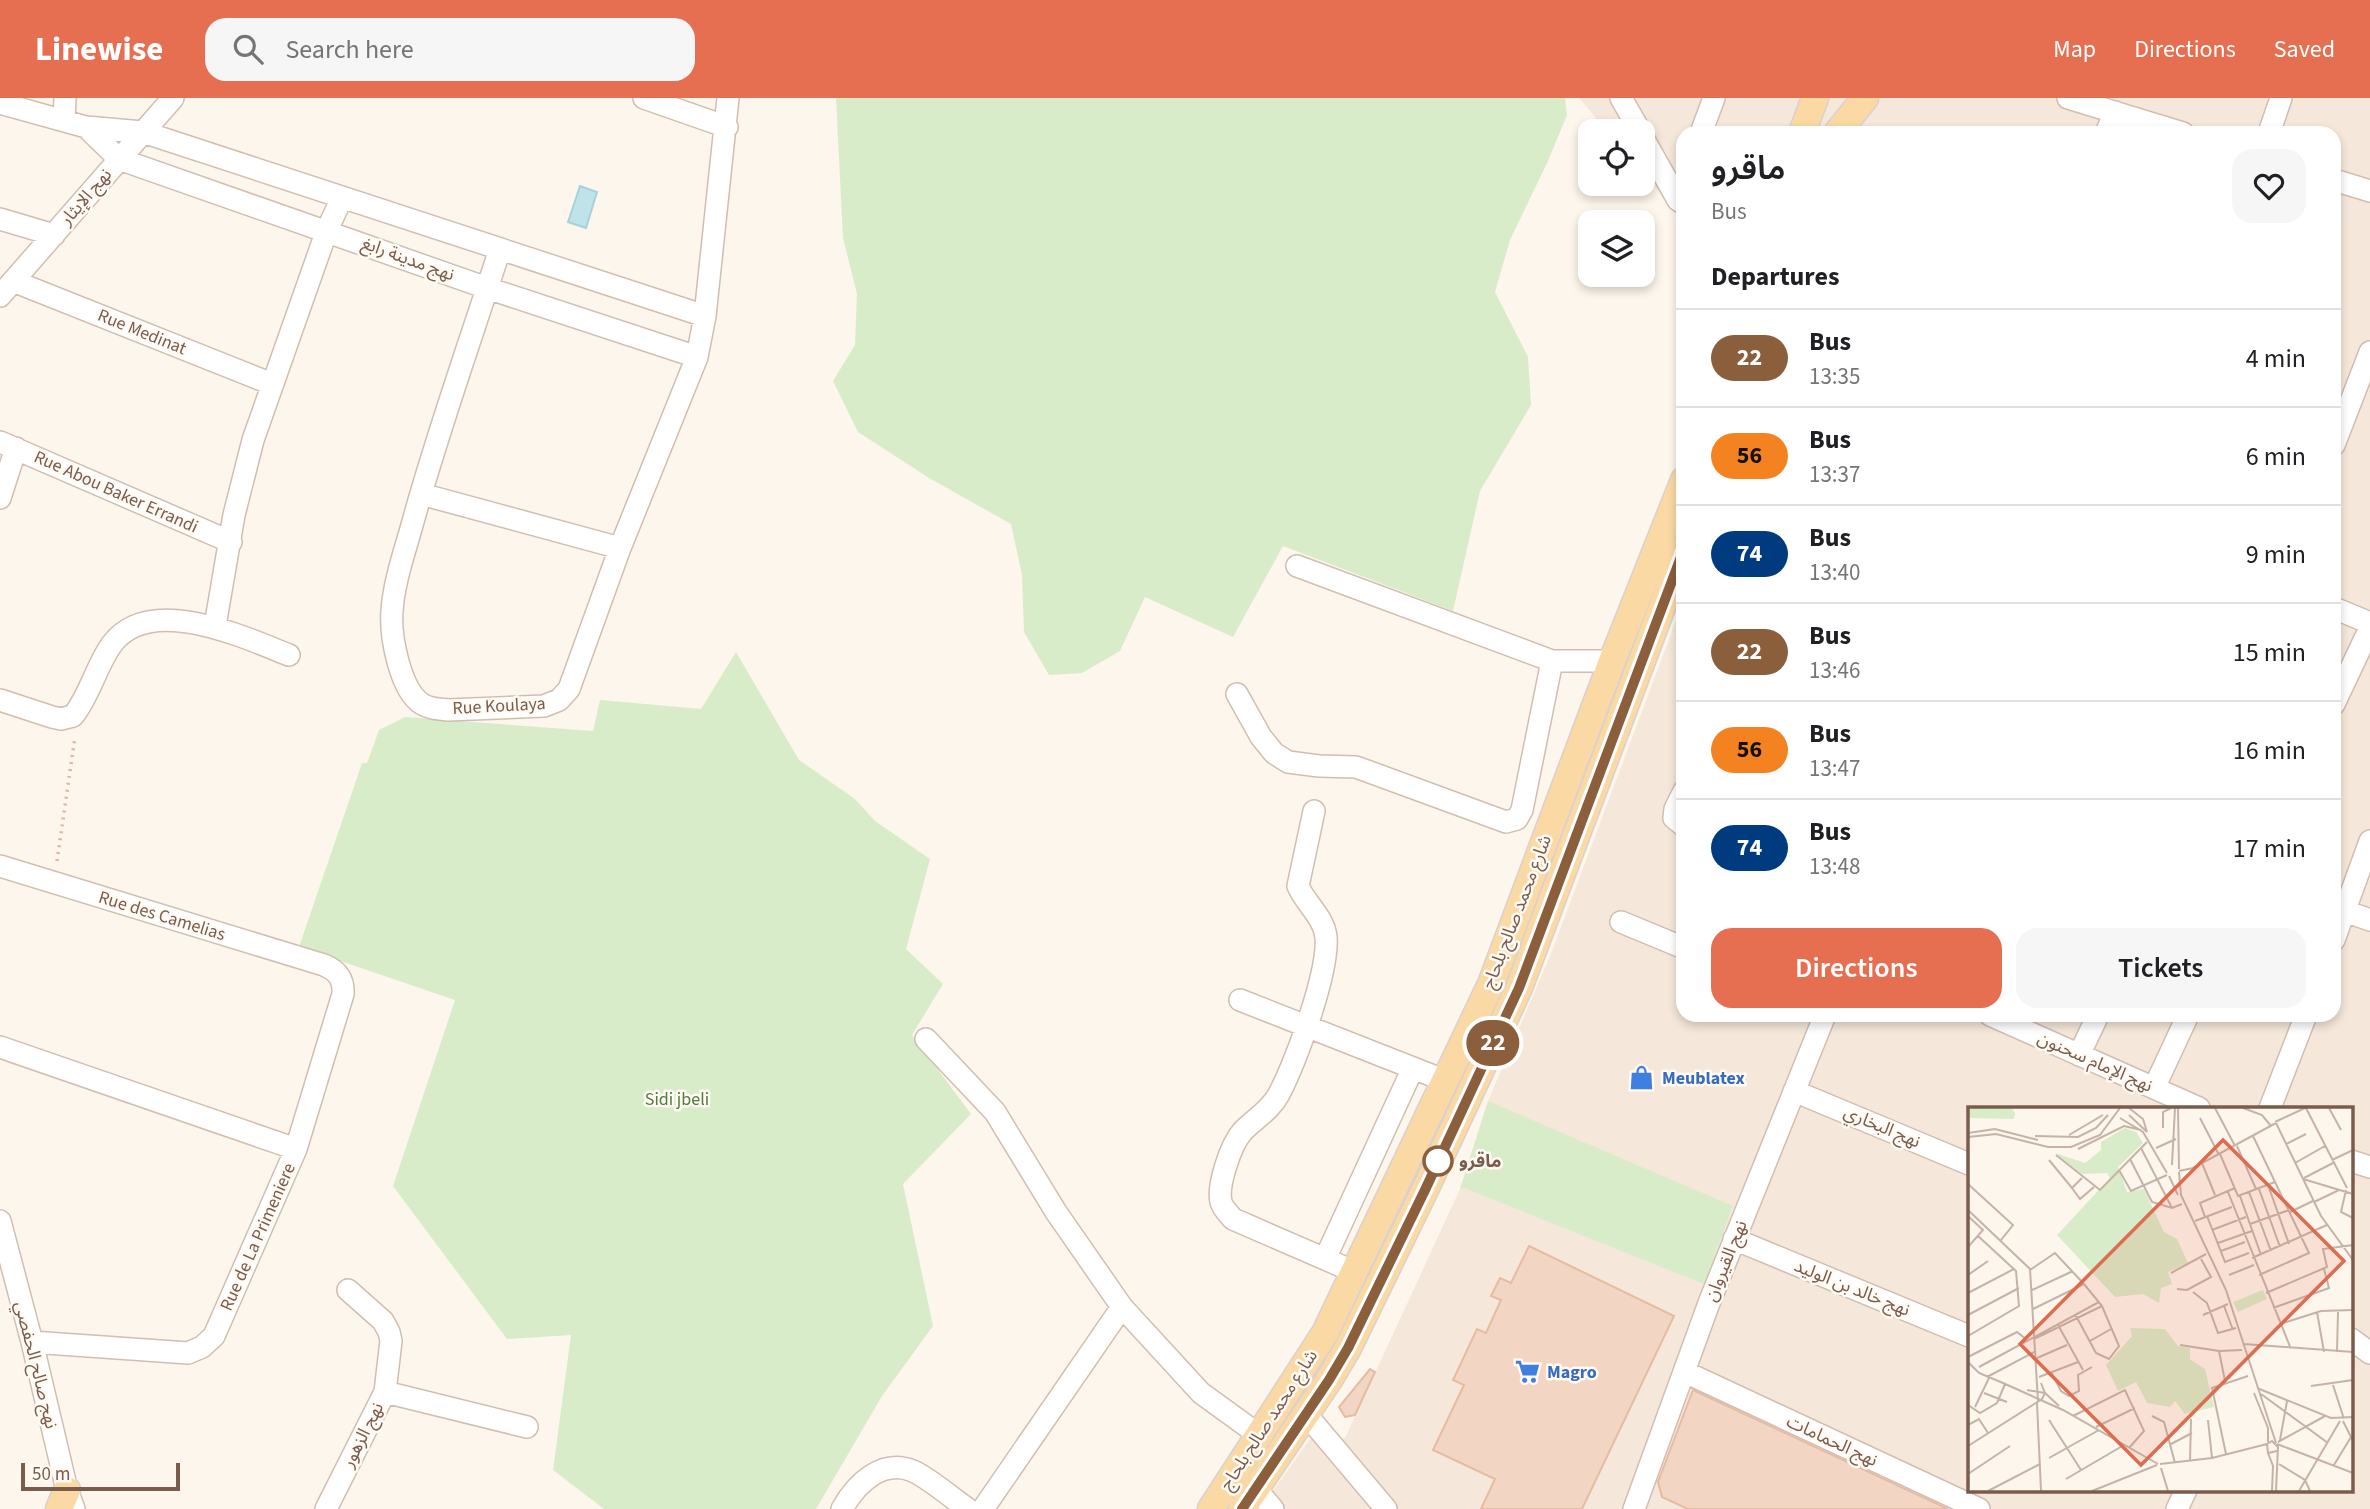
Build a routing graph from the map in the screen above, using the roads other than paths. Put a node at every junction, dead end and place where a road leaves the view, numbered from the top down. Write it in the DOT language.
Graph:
graph roads {
  1 [pos="65,98"];
  2 [pos="173,98"];
  3 [pos="644,98"];
  4 [pos="728,98"];
  5 [pos="1621,98"];
  6 [pos="1714,98"];
  7 [pos="1815,98"];
  8 [pos="1865,98"];
  9 [pos="2068,98"];
  10 [pos="2281,98"];
  11 [pos="0,103"];
  12 [pos="2115,112"];
  13 [pos="1633,119"];
  14 [pos="64,121"];
  15 [pos="1704,126"];
  16 [pos="1805,126"];
  17 [pos="1843,126"];
  18 [pos="2109,126"];
  19 [pos="2160,126"];
  20 [pos="2271,126"];
  21 [pos="86,127"];
  22 [pos="727,127"];
  23 [pos="143,132"];
  24 [pos="1655,156"];
  25 [pos="119,159"];
  26 [pos="2341,182"];
  27 [pos="1676,187"];
  28 [pos="2370,191"];
  29 [pos="342,198"];
  30 [pos="0,219"];
  31 [pos="327,230"];
  32 [pos="54,235"];
  33 [pos="499,249"];
  34 [pos="487,288"];
  35 [pos="6,289"];
  36 [pos="705,316"];
  37 [pos="2370,352"];
  38 [pos="697,357"];
  39 [pos="272,384"];
  40 [pos="2341,427"];
  41 [pos="8,445"];
  42 [pos="421,494"];
  43 [pos="0,498"];
  44 [pos="1676,500"];
  45 [pos="231,542"];
  46 [pos="620,548"];
  47 [pos="1297,566"];
  48 [pos="1676,570"];
  49 [pos="2341,611"];
  50 [pos="2370,623"];
  51 [pos="215,626"];
  52 [pos="2370,628"];
  53 [pos="289,655"];
  54 [pos="1552,661"];
  55 [pos="1612,662"];
  56 [pos="2341,689"];
  57 [pos="1237,694"];
  58 [pos="0,700"];
  59 [pos="1314,811"];
  60 [pos="2370,841"];
  61 [pos="0,866"];
  62 [pos="2344,887"];
  63 [pos="2345,912"];
  64 [pos="2370,920"];
  65 [pos="1621,922"];
  66 [pos="2341,922"];
  67 [pos="1676,945"];
  68 [pos="324,965"];
  69 [pos="1240,1000"];
  70 [pos="1822,1022"];
  71 [pos="2011,1022"];
  72 [pos="2095,1022"];
  73 [pos="2185,1022"];
  74 [pos="2303,1022"];
  75 [pos="1307,1026"];
  76 [pos="926,1039"];
  77 [pos="0,1047"];
  78 [pos="2079,1055"];
  79 [pos="1413,1068"];
  80 [pos="2154,1088"];
  81 [pos="1794,1091"];
  82 [pos="1441,1092"];
  83 [pos="2197,1107"];
  84 [pos="2270,1107"];
  85 [pos="1461,1112"];
  86 [pos="296,1149"];
  87 [pos="2352,1161"];
  88 [pos="1968,1164"];
  89 [pos="2370,1167"];
  90 [pos="0,1221"];
  91 [pos="1734,1239"];
  92 [pos="1325,1259"];
  93 [pos="1355,1272"];
  94 [pos="348,1290"];
  95 [pos="10,1298"];
  96 [pos="1122,1307"];
  97 [pos="1968,1336"];
  98 [pos="2352,1340"];
  99 [pos="32,1342"];
  100 [pos="2370,1353"];
  101 [pos="1685,1372"];
  102 [pos="385,1392"];
  103 [pos="1305,1413"];
  104 [pos="527,1427"];
  105 [pos="1259,1435"];
  106 [pos="2185,1492"];
  107 [pos="1249,1498"];
  108 [pos="67,1503"];
  109 [pos="1639,1507"];
  110 [pos="326,1509"];
  111 [pos="842,1509"];
  112 [pos="968,1509"];
  113 [pos="983,1509"];
  114 [pos="1211,1509"];
  115 [pos="1273,1509"];
  116 [pos="1386,1509"];
  117 [pos="1979,1509"];
  118 [pos="2177,1509"];
  1 -- 14 [label="street"];
  2 -- 23 [label="street, نهج الإيثار"];
  3 -- 22 [label="street"];
  4 -- 22 [label="street, Rue Koulaya"];
  5 -- 13 [label="street"];
  6 -- 15 [label="street"];
  7 -- 16 [label="main road"];
  8 -- 17 [label="main road"];
  9 -- 12 [label="street"];
  10 -- 20 [label="street"];
  11 -- 14 [label="street, نهج مدينة رابغ"];
  12 -- 18 [label="street"];
  12 -- 19 [label="street"];
  14 -- 21 [label="street, نهج مدينة رابغ"];
  21 -- 23 [label="street, نهج مدينة رابغ"];
  21 -- 25 [label="street"];
  22 -- 36 [label="street, Rue Koulaya"];
  23 -- 25 [label="street, نهج الإيثار"];
  23 -- 29 [label="street, نهج مدينة رابغ"];
  24 -- 27 [label="street"];
  25 -- 31 [label="street, نهج مدينة رابغ"];
  25 -- 32 [label="street, نهج الإيثار"];
  26 -- 28 [label="street"];
  29 -- 31 [label="street"];
  29 -- 33 [label="street, نهج مدينة رابغ"];
  30 -- 32 [label="street"];
  31 -- 34 [label="street, نهج مدينة رابغ"];
  31 -- 39 [label="street"];
  32 -- 35 [label="street, نهج الإيثار"];
  33 -- 34 [label="street, Rue Koulaya"];
  33 -- 36 [label="street, نهج مدينة رابغ"];
  34 -- 38 [label="street, نهج مدينة رابغ"];
  34 -- 42 [label="street, Rue Koulaya"];
  35 -- 39 [label="street, Rue Medinat"];
  36 -- 38 [label="street, Rue Koulaya"];
  37 -- 40 [label="street"];
  38 -- 46 [label="street, Rue Koulaya"];
  39 -- 45 [label="street"];
  41 -- 43 [label="street"];
  41 -- 45 [label="street, Rue Abou Baker Errandi"];
  42 -- 46 [label="street"];
  42 -- 46 [label="street, Rue Koulaya"];
  44 -- 55 [label="main road, شارع محمد صالح بلحاج"];
  45 -- 51 [label="street"];
  47 -- 54 [label="street"];
  48 -- 85 [label="main road, شارع محمد صالح بلحاج"];
  49 -- 50 [label="street"];
  51 -- 53 [label="street"];
  51 -- 58 [label="street"];
  52 -- 56 [label="street"];
  54 -- 55 [label="street"];
  54 -- 57 [label="street"];
  55 -- 82 [label="main road, شارع محمد صالح بلحاج"];
  59 -- 75 [label="street"];
  60 -- 62 [label="street"];
  61 -- 68 [label="street, Rue des Camelias"];
  62 -- 63 [label="street"];
  63 -- 64 [label="street"];
  63 -- 66 [label="street"];
  65 -- 67 [label="street"];
  68 -- 86 [label="street, Rue de La Primeniere"];
  69 -- 75 [label="street"];
  70 -- 81 [label="street, نهج القيروان"];
  71 -- 78 [label="street, نهج الإمام سحنون"];
  72 -- 78 [label="street"];
  73 -- 80 [label="street"];
  74 -- 84 [label="street"];
  75 -- 79 [label="street"];
  75 -- 92 [label="street"];
  76 -- 96 [label="street"];
  77 -- 86 [label="street"];
  78 -- 80 [label="street, نهج الإمام سحنون"];
  79 -- 82 [label="street"];
  79 -- 92 [label="street"];
  80 -- 83 [label="street, نهج الإمام سحنون"];
  81 -- 88 [label="street, نهج البخاري"];
  81 -- 91 [label="street, نهج القيروان"];
  82 -- 85 [label="main road"];
  82 -- 93 [label="main road, شارع محمد صالح بلحاج"];
  85 -- 103 [label="main road, شارع محمد صالح بلحاج"];
  86 -- 99 [label="street, Rue de La Primeniere"];
  87 -- 89 [label="street"];
  90 -- 95 [label="street, نهج صالح الحفصي"];
  91 -- 97 [label="street, نهج خالد بن الوليد"];
  91 -- 101 [label="street, نهج القيروان"];
  92 -- 93 [label="street"];
  93 -- 105 [label="main road, شارع محمد صالح بلحاج"];
  94 -- 102 [label="street, نهج الزهور"];
  95 -- 99 [label="street, نهج صالح الحفصي"];
  96 -- 105 [label="street"];
  96 -- 113 [label="street"];
  98 -- 100 [label="street"];
  99 -- 108 [label="street, نهج صالح الحفصي"];
  101 -- 109 [label="street, نهج القيروان"];
  101 -- 117 [label="street, نهج الحمامات"];
  102 -- 104 [label="street"];
  102 -- 110 [label="street, نهج الزهور"];
  103 -- 107 [label="main road, شارع محمد صالح بلحاج"];
  103 -- 116 [label="street"];
  105 -- 114 [label="main road, شارع محمد صالح بلحاج"];
  106 -- 118 [label="street"];
  107 -- 115 [label="street"];
  111 -- 112 [label="street"];
}
